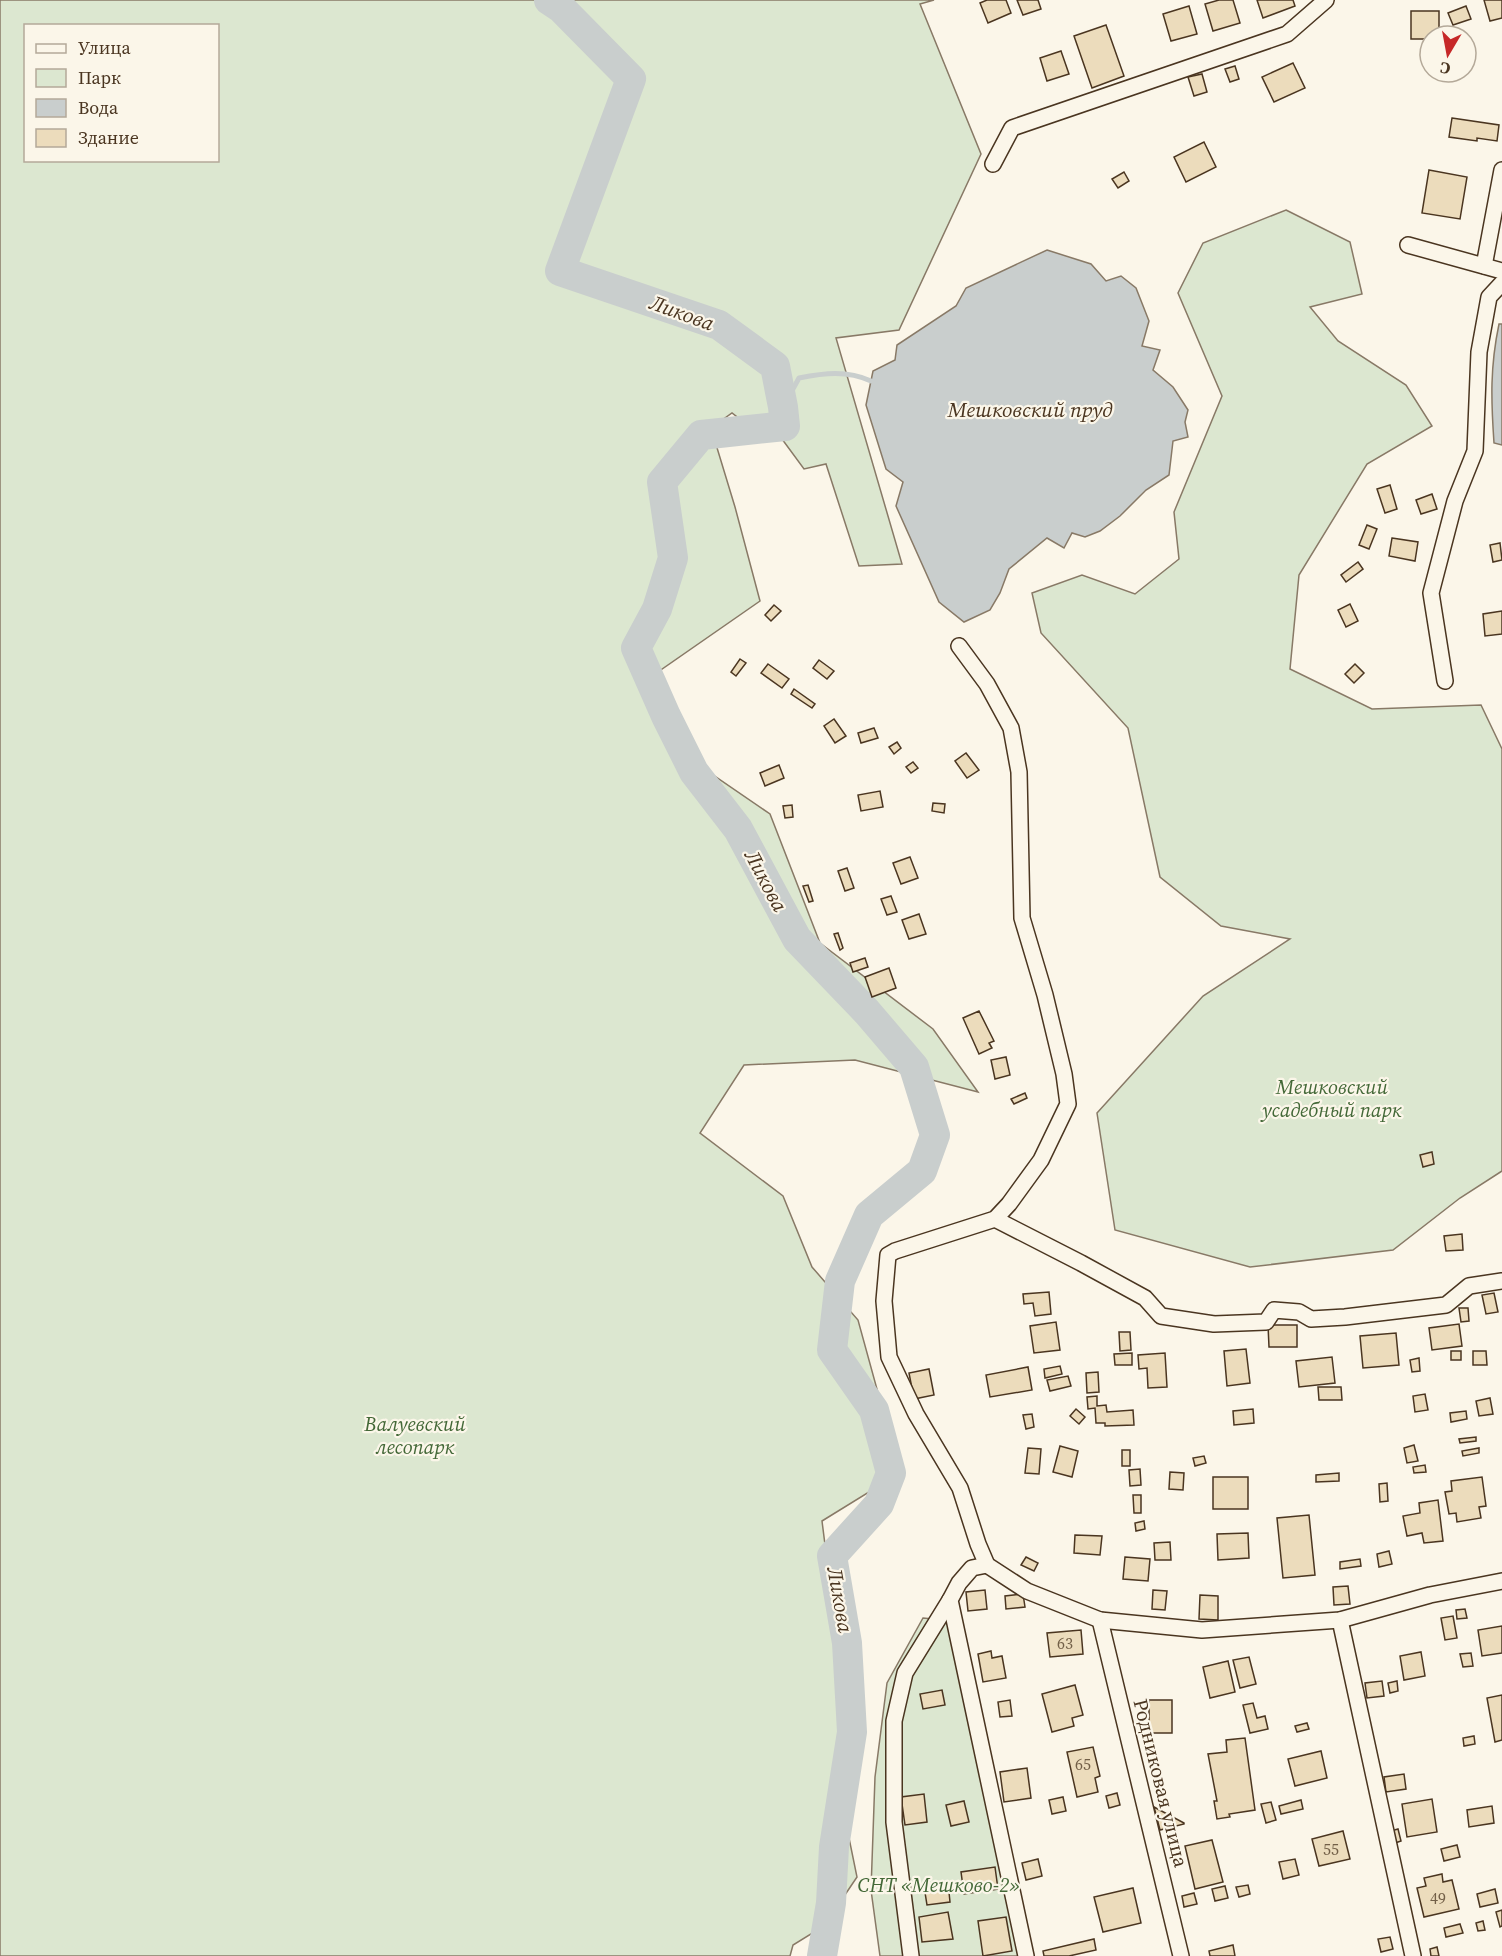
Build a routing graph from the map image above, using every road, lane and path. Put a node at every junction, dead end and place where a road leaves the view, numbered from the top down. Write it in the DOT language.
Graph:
graph roads {
  1 [pos="1326,0"];
  2 [pos="993,164"];
  3 [pos="1502,170"];
  4 [pos="1408,246"];
  5 [pos="1484,266"];
  6 [pos="1502,270"];
  7 [pos="1502,283"];
  8 [pos="959,646"];
  9 [pos="1445,681"];
  10 [pos="995,1219"];
  11 [pos="1502,1281"];
  12 [pos="987,1565"];
  13 [pos="1502,1581"];
  14 [pos="950,1600"];
  15 [pos="1100,1620"];
  16 [pos="1340,1620"];
  17 [pos="911,1956"];
  18 [pos="1026,1956"];
  19 [pos="1181,1956"];
  20 [pos="1413,1956"];
  1 -- 2 [label="street"];
  3 -- 5 [label="street"];
  4 -- 5 [label="street"];
  5 -- 6 [label="street"];
  7 -- 9 [label="street"];
  8 -- 10 [label="street"];
  10 -- 11 [label="street"];
  10 -- 12 [label="street"];
  12 -- 14 [label="street"];
  12 -- 15 [label="street"];
  13 -- 16 [label="street"];
  14 -- 17 [label="street"];
  14 -- 18 [label="street"];
  15 -- 16 [label="street"];
  15 -- 19 [label="street, Родниковая улица"];
  16 -- 20 [label="street"];
}
